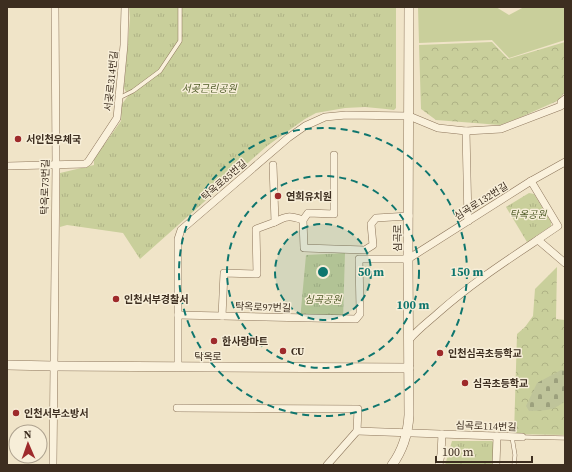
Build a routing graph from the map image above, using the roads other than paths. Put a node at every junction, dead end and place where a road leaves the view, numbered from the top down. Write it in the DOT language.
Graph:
graph roads {
  1 [pos="55,7"];
  2 [pos="124,7"];
  3 [pos="180,7"];
  4 [pos="409,7"];
  5 [pos="119,98"];
  6 [pos="565,99"];
  7 [pos="561,106"];
  8 [pos="565,112"];
  9 [pos="409,116"];
  10 [pos="466,131"];
  11 [pos="334,154"];
  12 [pos="565,162"];
  13 [pos="56,165"];
  14 [pos="273,165"];
  15 [pos="7,166"];
  16 [pos="531,181"];
  17 [pos="408,216"];
  18 [pos="303,220"];
  19 [pos="468,221"];
  20 [pos="275,222"];
  21 [pos="562,226"];
  22 [pos="538,240"];
  23 [pos="408,259"];
  24 [pos="565,263"];
  25 [pos="178,315"];
  26 [pos="222,316"];
  27 [pos="409,340"];
  28 [pos="7,365"];
  29 [pos="54,366"];
  30 [pos="178,367"];
  31 [pos="409,368"];
  32 [pos="177,408"];
  33 [pos="357,431"];
  34 [pos="407,434"];
  35 [pos="442,434"];
  36 [pos="497,436"];
  37 [pos="512,437"];
  38 [pos="522,437"];
  39 [pos="565,438"];
  40 [pos="53,465"];
  41 [pos="327,465"];
  42 [pos="392,465"];
  43 [pos="439,465"];
  44 [pos="496,465"];
  45 [pos="514,465"];
  1 -- 13 [label="street, 탁옥로73번길"];
  2 -- 5 [label="street, 서곶로314번길"];
  3 -- 5 [label="lane"];
  4 -- 9 [label="street, 심곡로"];
  5 -- 13 [label="street, 서곶로314번길"];
  6 -- 7 [label="street"];
  7 -- 8 [label="street"];
  7 -- 10 [label="street"];
  9 -- 10 [label="street"];
  9 -- 17 [label="street, 심곡로"];
  9 -- 25 [label="street, 탁옥로85번길"];
  10 -- 19 [label="street"];
  11 -- 18 [label="street"];
  12 -- 16 [label="street, 심곡로132번길"];
  13 -- 15 [label="street, 서곶로314번길"];
  13 -- 29 [label="street, 탁옥로73번길"];
  14 -- 20 [label="street"];
  16 -- 19 [label="street, 심곡로132번길"];
  16 -- 21 [label="street"];
  17 -- 18 [label="street"];
  17 -- 23 [label="street, 심곡로"];
  18 -- 20 [label="street"];
  19 -- 23 [label="street, 심곡로132번길"];
  20 -- 26 [label="street"];
  21 -- 22 [label="street"];
  22 -- 24 [label="street"];
  22 -- 27 [label="street"];
  23 -- 26 [label="street, 탁옥로97번길"];
  23 -- 27 [label="street, 심곡로"];
  25 -- 26 [label="street, 탁옥로97번길"];
  25 -- 30 [label="street, 탁옥로85번길"];
  27 -- 31 [label="street, 심곡로"];
  28 -- 29 [label="street, 탁옥로"];
  29 -- 30 [label="street, 탁옥로"];
  29 -- 40 [label="street, 탁옥로73번길"];
  30 -- 31 [label="street, 탁옥로"];
  31 -- 34 [label="street, 심곡로"];
  32 -- 33 [label="street"];
  33 -- 34 [label="street, 심곡로114번길"];
  33 -- 41 [label="street"];
  34 -- 35 [label="street, 심곡로114번길"];
  34 -- 42 [label="street, 심곡로"];
  35 -- 36 [label="street, 심곡로114번길"];
  35 -- 43 [label="street"];
  36 -- 37 [label="street, 심곡로114번길"];
  36 -- 44 [label="street"];
  37 -- 38 [label="street, 심곡로114번길"];
  37 -- 45 [label="lane"];
  38 -- 39 [label="lane, 심곡로114번길"];
}
